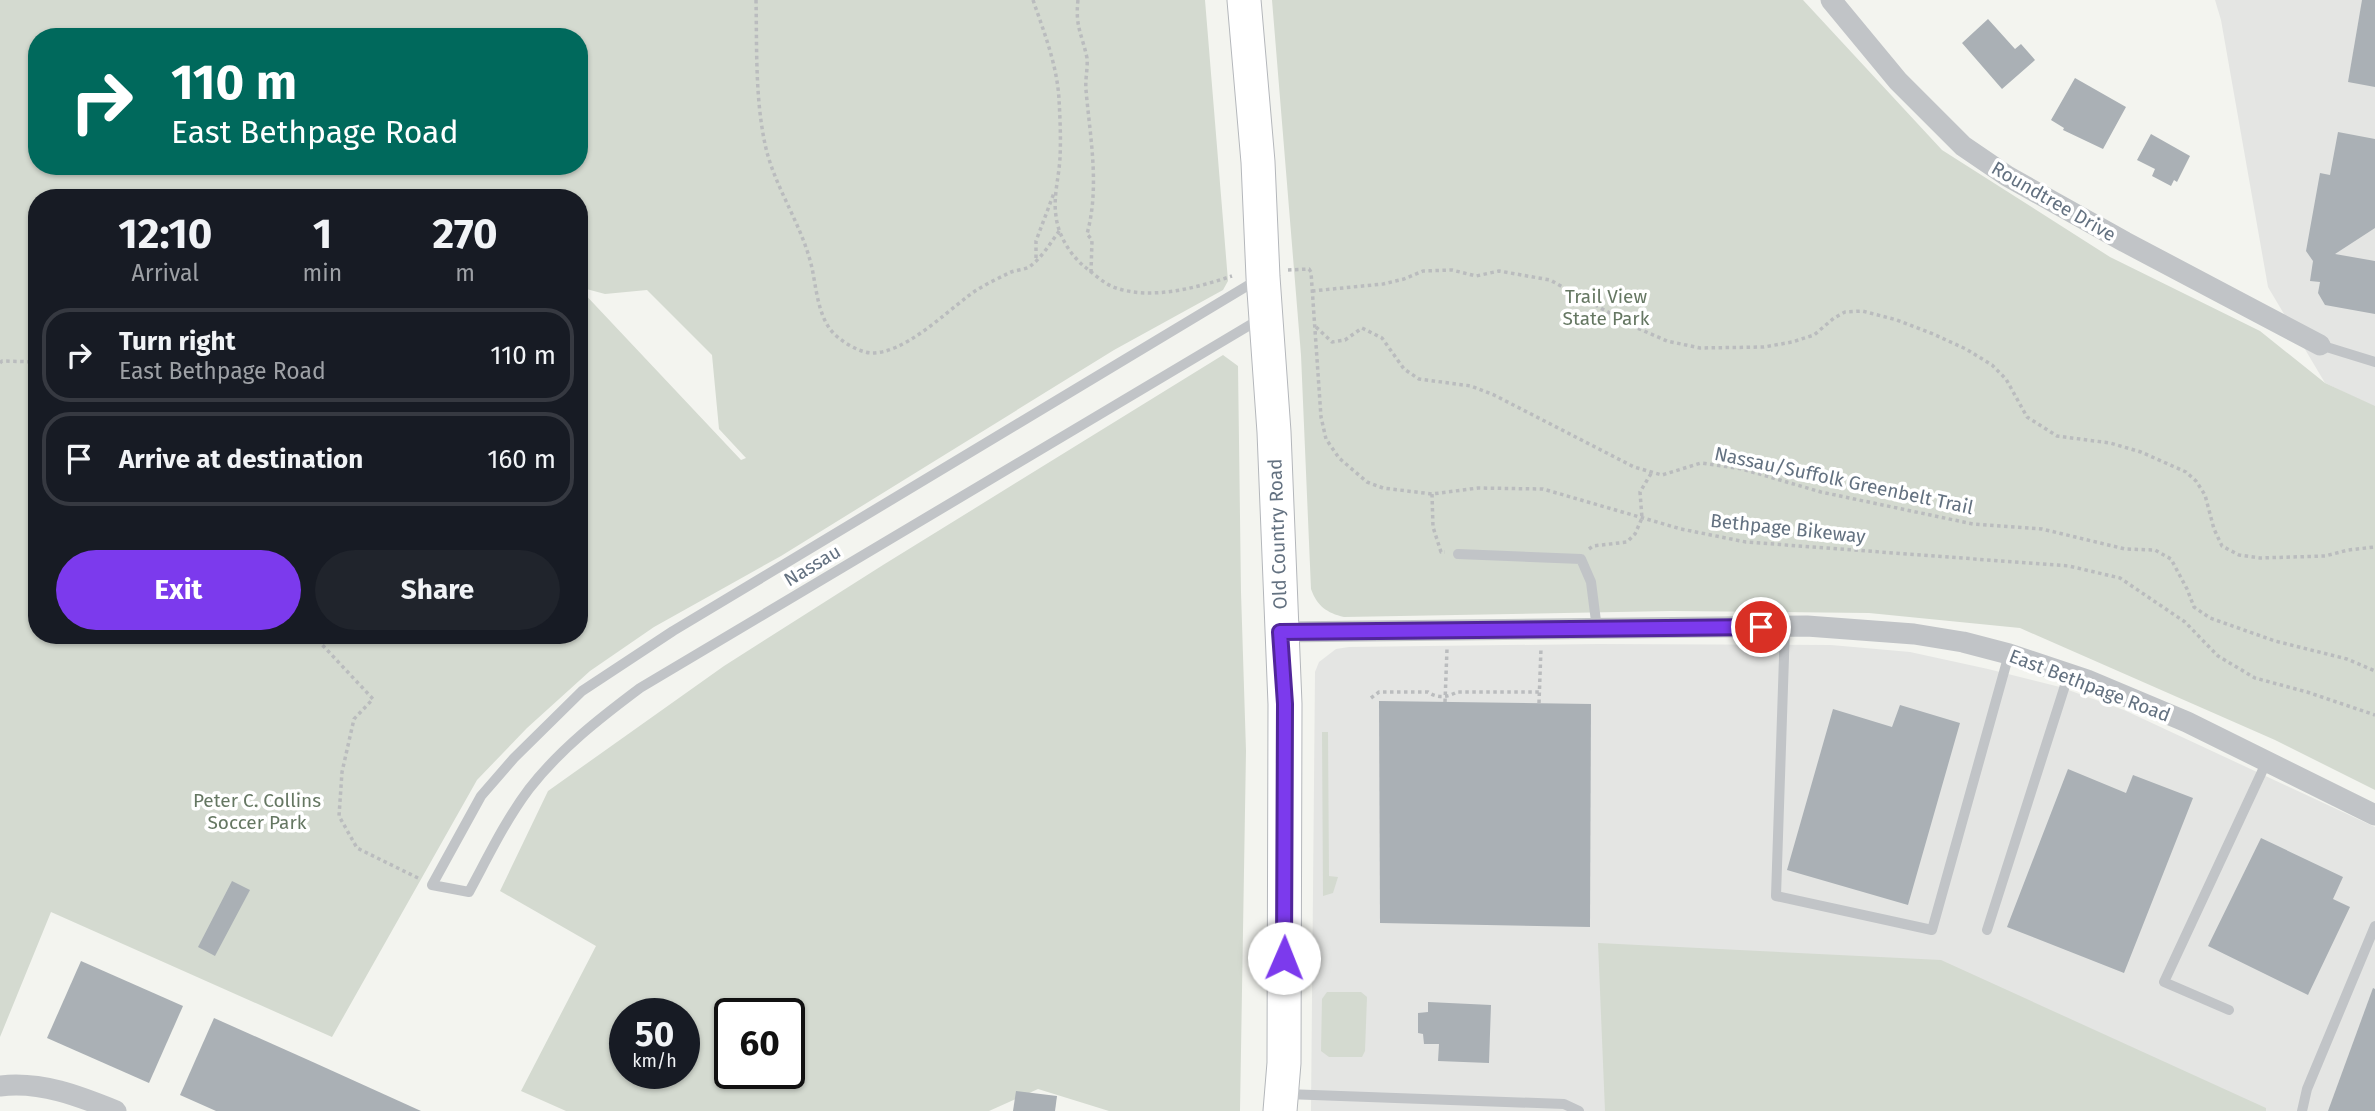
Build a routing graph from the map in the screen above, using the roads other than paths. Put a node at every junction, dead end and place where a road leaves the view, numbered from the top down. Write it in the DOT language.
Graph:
graph roads {
  1 [pos="1244,0"];
  2 [pos="1831,0"];
  3 [pos="1247,277"];
  4 [pos="1267,315"];
  5 [pos="2320,345"];
  6 [pos="2375,362"];
  7 [pos="1458,554"];
  8 [pos="1785,626"];
  9 [pos="1597,629"];
  10 [pos="1280,632"];
  11 [pos="2009,654"];
  12 [pos="2069,674"];
  13 [pos="2267,761"];
  14 [pos="2375,815"];
  15 [pos="2375,926"];
  16 [pos="1987,930"];
  17 [pos="2229,1010"];
  18 [pos="0,1086"];
  19 [pos="1280,1103"];
  20 [pos="116,1111"];
  21 [pos="1579,1111"];
  22 [pos="2302,1111"];
  1 -- 3 [label="main road, Old Country Road"];
  2 -- 5 [label="street, Roundtree Drive"];
  3 -- 4 [label="main road, Old Country Road"];
  3 -- 4 [label="lane, Nassau"];
  4 -- 10 [label="main road, Old Country Road"];
  5 -- 6 [label="lane"];
  7 -- 9 [label="lane"];
  8 -- 9 [label="street, East Bethpage Road"];
  8 -- 11 [label="street, East Bethpage Road"];
  8 -- 11 [label="lane"];
  9 -- 10 [label="street, East Bethpage Road"];
  10 -- 19 [label="main road, Old Country Road"];
  11 -- 12 [label="street, East Bethpage Road"];
  12 -- 13 [label="street, East Bethpage Road"];
  12 -- 16 [label="lane"];
  13 -- 14 [label="street, East Bethpage Road"];
  13 -- 17 [label="lane"];
  15 -- 22 [label="lane"];
  18 -- 20 [label="street"];
  19 -- 21 [label="lane"];
}
